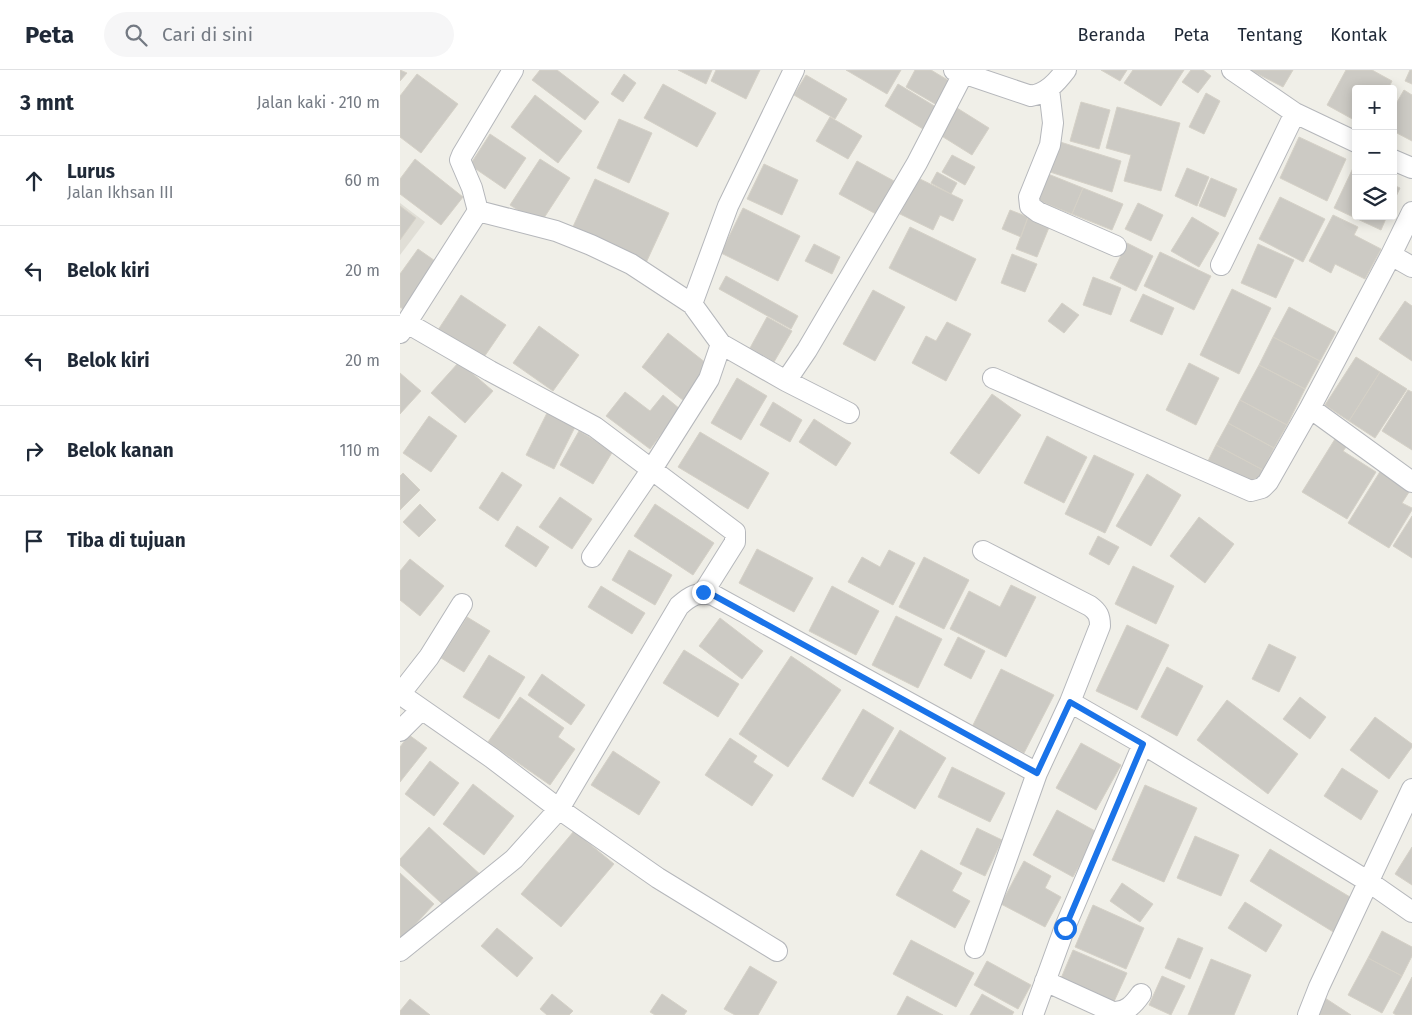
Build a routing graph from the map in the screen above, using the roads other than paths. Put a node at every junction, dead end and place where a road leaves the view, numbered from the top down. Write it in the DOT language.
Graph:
graph roads {
  1 [pos="513,70"];
  2 [pos="794,70"];
  3 [pos="1066,70"];
  4 [pos="1232,70"];
  5 [pos="958,72"];
  6 [pos="1049,89"];
  7 [pos="1295,113"];
  8 [pos="1352,140"];
  9 [pos="1397,162"];
  10 [pos="1412,168"];
  11 [pos="478,211"];
  12 [pos="1412,212"];
  13 [pos="1116,246"];
  14 [pos="1391,255"];
  15 [pos="1221,265"];
  16 [pos="1412,267"];
  17 [pos="692,304"];
  18 [pos="404,328"];
  19 [pos="721,344"];
  20 [pos="993,378"];
  21 [pos="786,381"];
  22 [pos="1310,408"];
  23 [pos="849,413"];
  24 [pos="652,469"];
  25 [pos="1412,482"];
  26 [pos="983,551"];
  27 [pos="592,557"];
  28 [pos="703,592"];
  29 [pos="462,604"];
  30 [pos="400,694"];
  31 [pos="1070,702"];
  32 [pos="421,710"];
  33 [pos="400,731"];
  34 [pos="1143,744"];
  35 [pos="1037,773"];
  36 [pos="1412,789"];
  37 [pos="559,809"];
  38 [pos="1368,882"];
  39 [pos="1412,912"];
  40 [pos="975,948"];
  41 [pos="400,951"];
  42 [pos="777,951"];
  43 [pos="1045,981"];
  44 [pos="1140,994"];
  45 [pos="1033,1015"];
  46 [pos="1308,1015"];
  1 -- 11 [label="street"];
  2 -- 17 [label="street"];
  3 -- 6 [label="street"];
  4 -- 7 [label="street"];
  5 -- 6 [label="street"];
  5 -- 21 [label="street"];
  6 -- 13 [label="street"];
  7 -- 8 [label="street"];
  7 -- 15 [label="street"];
  9 -- 10 [label="street"];
  11 -- 17 [label="street"];
  11 -- 18 [label="street"];
  12 -- 14 [label="street"];
  14 -- 16 [label="street"];
  14 -- 22 [label="street"];
  17 -- 19 [label="street"];
  18 -- 24 [label="street"];
  19 -- 21 [label="street"];
  19 -- 24 [label="street"];
  20 -- 22 [label="street"];
  21 -- 23 [label="street"];
  22 -- 25 [label="street"];
  24 -- 27 [label="street"];
  24 -- 28 [label="street"];
  26 -- 31 [label="street"];
  28 -- 35 [label="street"];
  28 -- 37 [label="street"];
  29 -- 30 [label="street"];
  30 -- 32 [label="street"];
  31 -- 34 [label="street"];
  31 -- 35 [label="street"];
  32 -- 33 [label="street"];
  32 -- 37 [label="street"];
  34 -- 38 [label="street"];
  34 -- 43 [label="street"];
  35 -- 40 [label="street"];
  36 -- 38 [label="street"];
  37 -- 41 [label="street"];
  37 -- 42 [label="street"];
  38 -- 39 [label="street"];
  38 -- 46 [label="street"];
  43 -- 44 [label="street"];
  43 -- 45 [label="street"];
}
